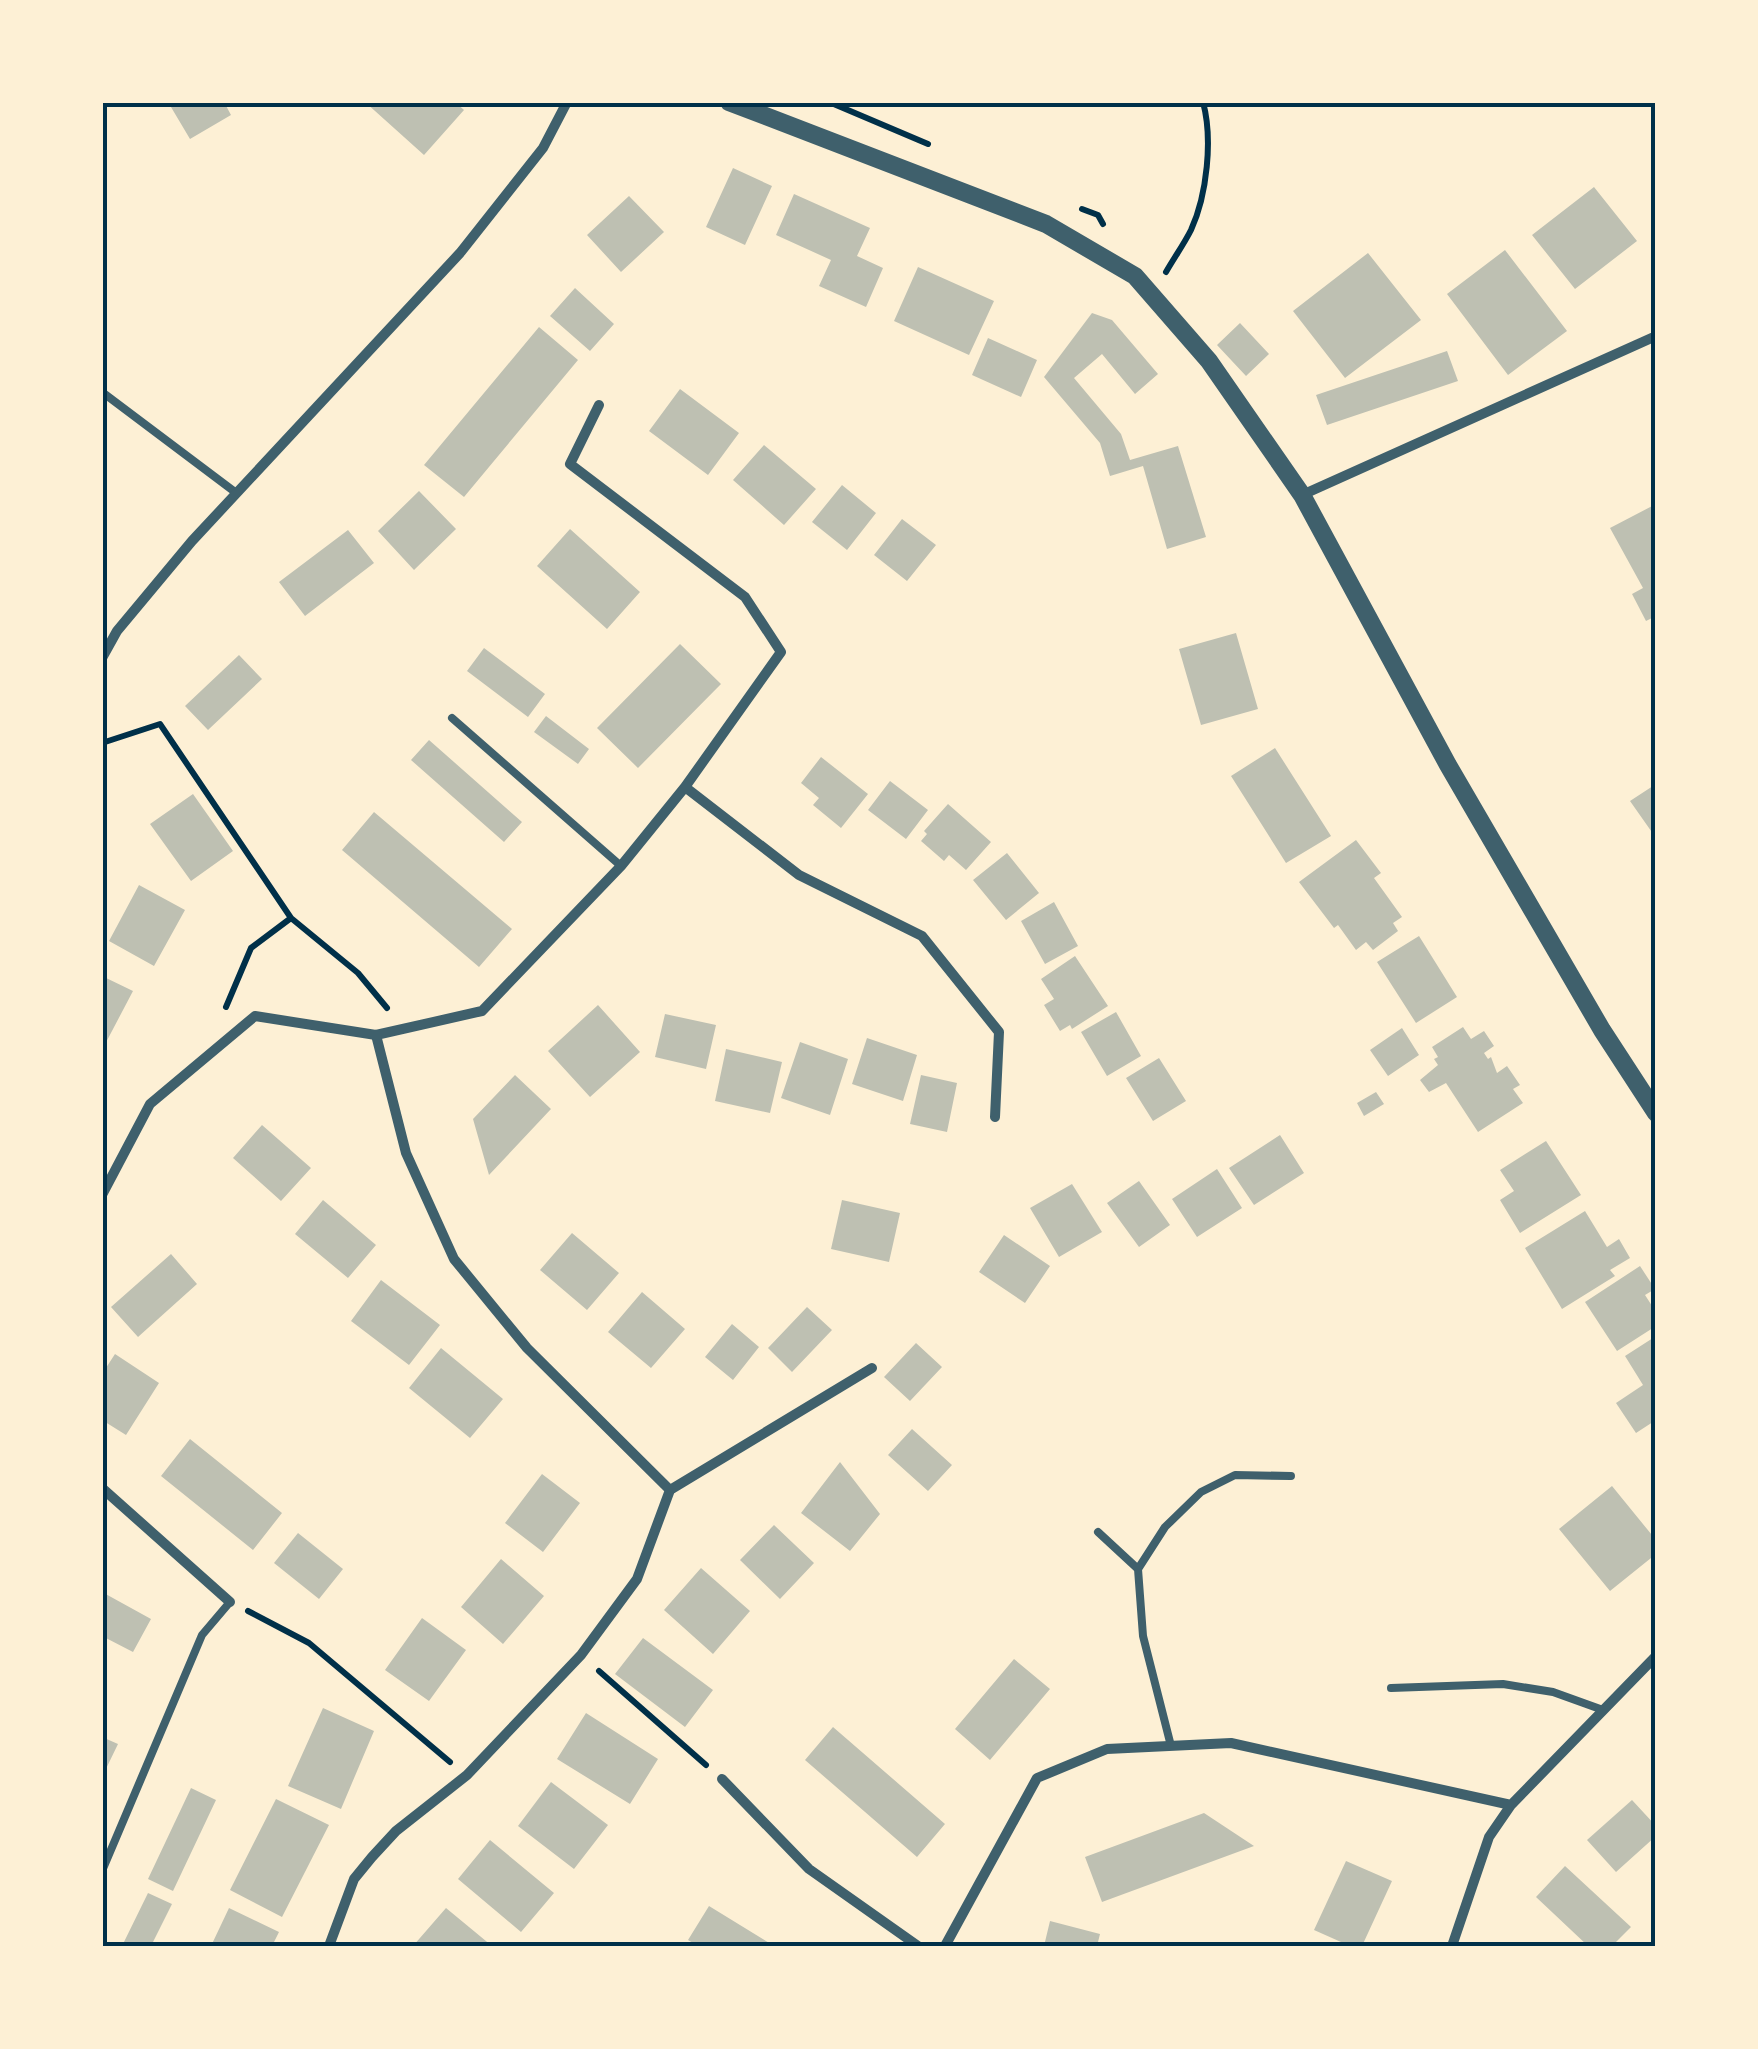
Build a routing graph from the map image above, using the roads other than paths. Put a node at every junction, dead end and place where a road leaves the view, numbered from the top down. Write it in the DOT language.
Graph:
graph roads {
  1 [pos="567,102"];
  2 [pos="729,102"];
  3 [pos="1656,336"];
  4 [pos="102,392"];
  5 [pos="599,404"];
  6 [pos="235,492"];
  7 [pos="1302,495"];
  8 [pos="102,658"];
  9 [pos="452,718"];
  10 [pos="684,788"];
  11 [pos="621,866"];
  12 [pos="376,1035"];
  13 [pos="1656,1112"];
  14 [pos="995,1117"];
  15 [pos="102,1196"];
  16 [pos="872,1368"];
  17 [pos="1290,1476"];
  18 [pos="102,1488"];
  19 [pos="670,1490"];
  20 [pos="1098,1532"];
  21 [pos="1138,1569"];
  22 [pos="230,1602"];
  23 [pos="1656,1656"];
  24 [pos="1391,1688"];
  25 [pos="1603,1710"];
  26 [pos="1171,1746"];
  27 [pos="722,1780"];
  28 [pos="1511,1805"];
  29 [pos="102,1871"];
  30 [pos="1457,1945"];
  31 [pos="329,1946"];
  32 [pos="918,1946"];
  33 [pos="945,1946"];
  1 -- 6 [label="street"];
  2 -- 7 [label="street"];
  3 -- 7 [label="street"];
  4 -- 6 [label="lane"];
  5 -- 10 [label="street"];
  6 -- 8 [label="street"];
  7 -- 13 [label="street"];
  9 -- 11 [label="lane"];
  10 -- 11 [label="street"];
  10 -- 14 [label="street"];
  11 -- 12 [label="street"];
  12 -- 15 [label="street"];
  12 -- 19 [label="street"];
  16 -- 19 [label="street"];
  17 -- 21 [label="lane"];
  18 -- 22 [label="street"];
  19 -- 31 [label="street"];
  20 -- 21 [label="lane"];
  21 -- 26 [label="lane"];
  22 -- 29 [label="lane"];
  23 -- 25 [label="street"];
  24 -- 25 [label="lane"];
  25 -- 28 [label="street"];
  26 -- 28 [label="street"];
  26 -- 33 [label="street"];
  27 -- 32 [label="street"];
  28 -- 30 [label="street"];
}
